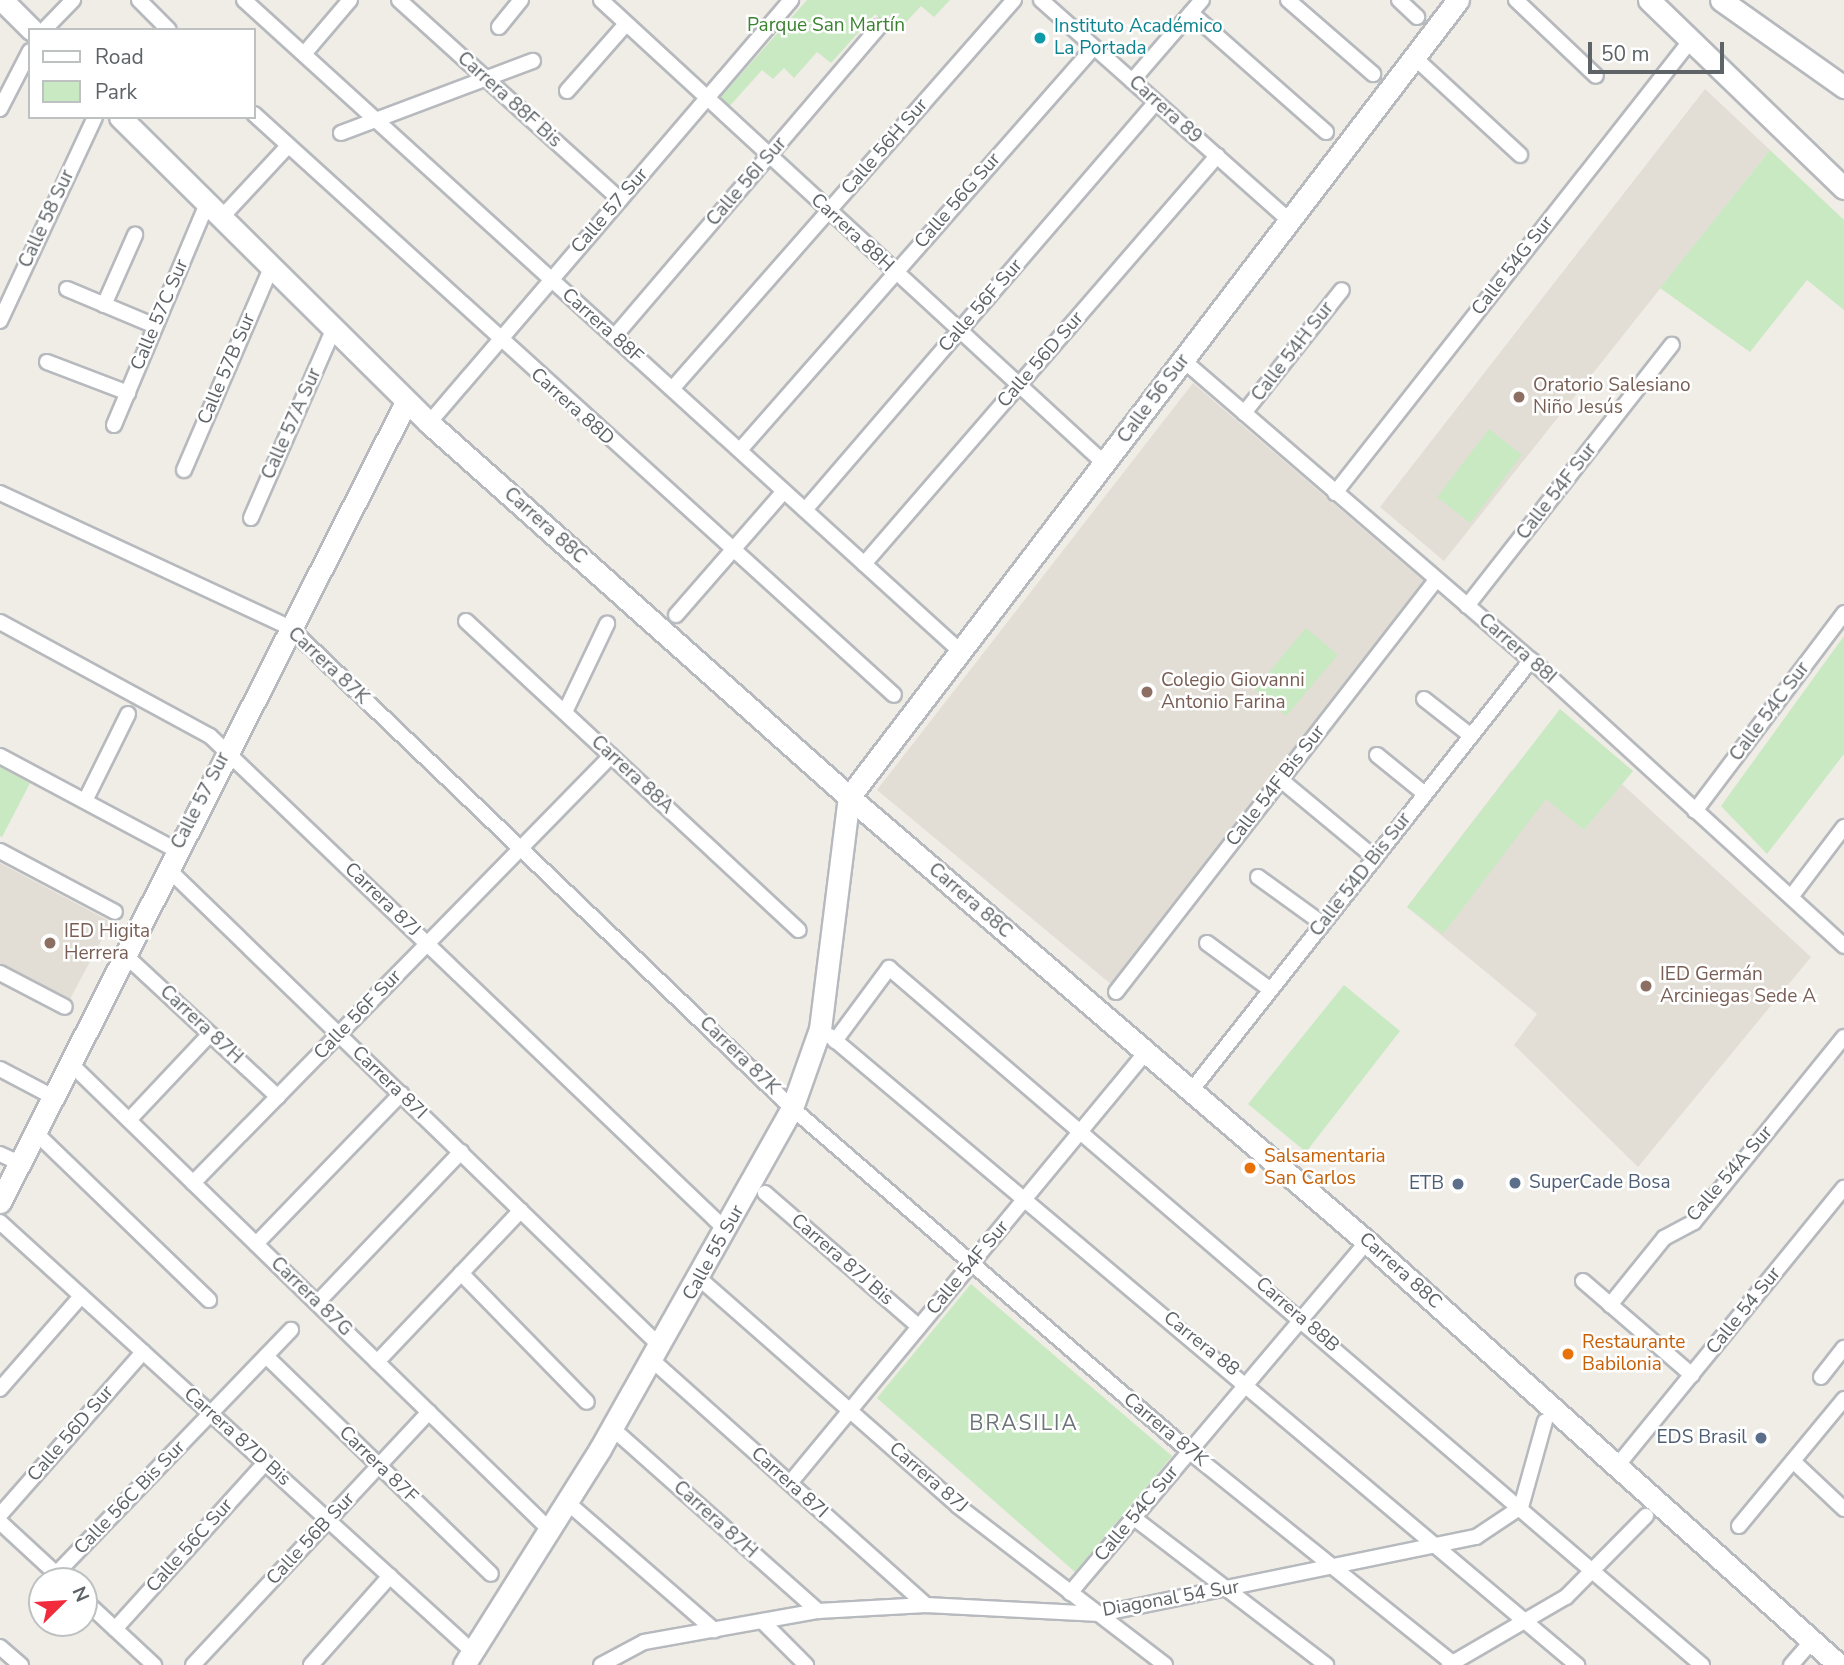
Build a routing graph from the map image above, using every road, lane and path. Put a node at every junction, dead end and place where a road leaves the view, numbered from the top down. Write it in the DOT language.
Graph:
graph roads {
  1 [pos="2,0"];
  2 [pos="73,0"];
  3 [pos="139,0"];
  4 [pos="244,0"];
  5 [pos="350,0"];
  6 [pos="399,0"];
  7 [pos="521,0"];
  8 [pos="601,0"];
  9 [pos="791,0"];
  10 [pos="1014,0"];
  11 [pos="1041,0"];
  12 [pos="1202,0"];
  13 [pos="1288,0"];
  14 [pos="1399,0"];
  15 [pos="1458,0"];
  16 [pos="1517,0"];
  17 [pos="1649,0"];
  18 [pos="1721,0"];
  19 [pos="1191,13"];
  20 [pos="1417,17"];
  21 [pos="626,24"];
  22 [pos="499,27"];
  23 [pos="879,27"];
  24 [pos="30,28"];
  25 [pos="46,28"];
  26 [pos="167,28"];
  27 [pos="1691,40"];
  28 [pos="1094,47"];
  29 [pos="304,54"];
  30 [pos="28,55"];
  31 [pos="1415,58"];
  32 [pos="533,61"];
  33 [pos="1373,74"];
  34 [pos="1596,76"];
  35 [pos="486,79"];
  36 [pos="1132,81"];
  37 [pos="1844,87"];
  38 [pos="567,91"];
  39 [pos="706,100"];
  40 [pos="1156,102"];
  41 [pos="0,109"];
  42 [pos="256,116"];
  43 [pos="94,119"];
  44 [pos="122,119"];
  45 [pos="376,120"];
  46 [pos="1326,132"];
  47 [pos="341,133"];
  48 [pos="286,147"];
  49 [pos="1520,155"];
  50 [pos="1217,156"];
  51 [pos="768,157"];
  52 [pos="1844,188"];
  53 [pos="620,200"];
  54 [pos="214,211"];
  55 [pos="828,211"];
  56 [pos="1290,221"];
  57 [pos="135,235"];
  58 [pos="271,268"];
  59 [pos="895,273"];
  60 [pos="552,280"];
  61 [pos="67,289"];
  62 [pos="1342,290"];
  63 [pos="104,305"];
  64 [pos="0,321"];
  65 [pos="155,326"];
  66 [pos="333,330"];
  67 [pos="959,331"];
  68 [pos="614,337"];
  69 [pos="499,341"];
  70 [pos="1672,345"];
  71 [pos="1183,360"];
  72 [pos="47,362"];
  73 [pos="1019,385"];
  74 [pos="672,389"];
  75 [pos="128,393"];
  76 [pos="405,402"];
  77 [pos="1244,414"];
  78 [pos="429,423"];
  79 [pos="114,425"];
  80 [pos="740,450"];
  81 [pos="1104,463"];
  82 [pos="184,470"];
  83 [pos="784,491"];
  84 [pos="0,493"];
  85 [pos="1335,493"];
  86 [pos="805,510"];
  87 [pos="251,518"];
  88 [pos="733,550"];
  89 [pos="864,564"];
  90 [pos="1436,580"];
  91 [pos="1467,606"];
  92 [pos="1844,612"];
  93 [pos="676,615"];
  94 [pos="466,621"];
  95 [pos="0,622"];
  96 [pos="607,624"];
  97 [pos="289,627"];
  98 [pos="961,652"];
  99 [pos="1531,660"];
  100 [pos="894,695"];
  101 [pos="1424,699"];
  102 [pos="565,712"];
  103 [pos="128,714"];
  104 [pos="1471,736"];
  105 [pos="226,750"];
  106 [pos="1377,755"];
  107 [pos="0,756"];
  108 [pos="611,756"];
  109 [pos="1281,780"];
  110 [pos="1425,794"];
  111 [pos="849,797"];
  112 [pos="85,801"];
  113 [pos="1695,811"];
  114 [pos="1844,827"];
  115 [pos="521,849"];
  116 [pos="0,851"];
  117 [pos="1375,858"];
  118 [pos="172,859"];
  119 [pos="1258,877"];
  120 [pos="1791,897"];
  121 [pos="115,912"];
  122 [pos="1323,924"];
  123 [pos="798,930"];
  124 [pos="428,943"];
  125 [pos="1208,943"];
  126 [pos="1844,946"];
  127 [pos="124,954"];
  128 [pos="0,973"];
  129 [pos="1271,990"];
  130 [pos="1116,992"];
  131 [pos="65,1007"];
  132 [pos="210,1034"];
  133 [pos="339,1034"];
  134 [pos="828,1035"];
  135 [pos="1844,1037"];
  136 [pos="1146,1052"];
  137 [pos="70,1063"];
  138 [pos="0,1069"];
  139 [pos="1191,1091"];
  140 [pos="401,1094"];
  141 [pos="53,1097"];
  142 [pos="278,1097"];
  143 [pos="792,1108"];
  144 [pos="129,1120"];
  145 [pos="1081,1131"];
  146 [pos="35,1132"];
  147 [pos="461,1152"];
  148 [pos="0,1154"];
  149 [pos="19,1163"];
  150 [pos="193,1183"];
  151 [pos="765,1193"];
  152 [pos="1841,1198"];
  153 [pos="1024,1200"];
  154 [pos="0,1202"];
  155 [pos="520,1210"];
  156 [pos="0,1222"];
  157 [pos="726,1230"];
  158 [pos="1367,1242"];
  159 [pos="256,1244"];
  160 [pos="972,1263"];
  161 [pos="461,1273"];
  162 [pos="700,1279"];
  163 [pos="1583,1281"];
  164 [pos="81,1296"];
  165 [pos="209,1300"];
  166 [pos="317,1303"];
  167 [pos="1610,1305"];
  168 [pos="1301,1319"];
  169 [pos="919,1327"];
  170 [pos="290,1330"];
  171 [pos="1844,1348"];
  172 [pos="143,1352"];
  173 [pos="656,1353"];
  174 [pos="266,1356"];
  175 [pos="377,1362"];
  176 [pos="1692,1375"];
  177 [pos="1821,1377"];
  178 [pos="1248,1383"];
  179 [pos="0,1388"];
  180 [pos="1844,1399"];
  181 [pos="587,1402"];
  182 [pos="850,1410"];
  183 [pos="429,1412"];
  184 [pos="211,1413"];
  185 [pos="1545,1421"];
  186 [pos="612,1428"];
  187 [pos="1190,1452"];
  188 [pos="1793,1461"];
  189 [pos="265,1463"];
  190 [pos="379,1465"];
  191 [pos="1617,1466"];
  192 [pos="790,1483"];
  193 [pos="568,1503"];
  194 [pos="1521,1507"];
  195 [pos="1844,1510"];
  196 [pos="0,1515"];
  197 [pos="1646,1516"];
  198 [pos="1134,1518"];
  199 [pos="328,1520"];
  200 [pos="0,1522"];
  201 [pos="1739,1526"];
  202 [pos="551,1531"];
  203 [pos="1437,1545"];
  204 [pos="48,1567"];
  205 [pos="70,1567"];
  206 [pos="1336,1569"];
  207 [pos="1595,1569"];
  208 [pos="491,1574"];
  209 [pos="390,1576"];
  210 [pos="1224,1590"];
  211 [pos="1070,1593"];
  212 [pos="926,1605"];
  213 [pos="818,1611"];
  214 [pos="98,1613"];
  215 [pos="1100,1614"];
  216 [pos="763,1622"];
  217 [pos="1530,1622"];
  218 [pos="115,1629"];
  219 [pos="714,1630"];
  220 [pos="1812,1641"];
  221 [pos="0,1647"];
  222 [pos="469,1658"];
  223 [pos="1452,1664"];
  224 [pos="21,1665"];
  225 [pos="155,1665"];
  226 [pos="193,1665"];
  227 [pos="310,1665"];
  228 [pos="600,1665"];
  229 [pos="806,1665"];
  230 [pos="1165,1665"];
  231 [pos="1326,1665"];
  232 [pos="1577,1665"];
  233 [pos="1702,1665"];
  234 [pos="1791,1665"];
  235 [pos="1839,1665"];
  1 -- 24 [label="street"];
  2 -- 25 [label="street"];
  3 -- 26 [label="street"];
  4 -- 29 [label="street, Carrera 88F"];
  5 -- 29 [label="street"];
  6 -- 35 [label="street, Carrera 88F Bis"];
  7 -- 22 [label="street"];
  8 -- 21 [label="street, Carrera 88H"];
  9 -- 39 [label="street, Calle 57 Sur"];
  10 -- 55 [label="street, Calle 56H Sur"];
  11 -- 28 [label="street, Carrera 89"];
  12 -- 19 [label="street"];
  13 -- 33 [label="street"];
  14 -- 20 [label="street"];
  15 -- 31 [label="street, Calle 56 Sur"];
  16 -- 34 [label="street"];
  17 -- 27 [label="street"];
  18 -- 37 [label="street"];
  19 -- 36 [label="street"];
  19 -- 46 [label="street"];
  21 -- 38 [label="street"];
  21 -- 39 [label="street, Carrera 88H"];
  23 -- 51 [label="street, Calle 56I Sur"];
  27 -- 52 [label="street"];
  27 -- 85 [label="street, Calle 54G Sur"];
  28 -- 36 [label="street, Carrera 89"];
  28 -- 59 [label="street, Calle 56G Sur"];
  29 -- 45 [label="street, Carrera 88F"];
  30 -- 41 [label="street"];
  31 -- 49 [label="street"];
  31 -- 56 [label="street, Calle 56 Sur"];
  32 -- 35 [label="street"];
  35 -- 45 [label="street"];
  35 -- 53 [label="street, Carrera 88F Bis"];
  36 -- 40 [label="street, Carrera 89"];
  39 -- 51 [label="street, Carrera 88H"];
  39 -- 53 [label="street, Calle 57 Sur"];
  40 -- 50 [label="street, Carrera 89"];
  40 -- 67 [label="street, Calle 56F Sur"];
  42 -- 48 [label="street, Carrera 88D"];
  43 -- 64 [label="street, Calle 58 Sur"];
  44 -- 54 [label="street, Carrera 88C"];
  45 -- 47 [label="street"];
  45 -- 60 [label="street, Carrera 88F"];
  48 -- 54 [label="street, Calle 57C Sur"];
  48 -- 69 [label="street, Carrera 88D"];
  50 -- 56 [label="street, Carrera 89"];
  50 -- 73 [label="street, Calle 56D Sur"];
  51 -- 55 [label="street, Carrera 88H"];
  51 -- 68 [label="street, Calle 56I Sur"];
  53 -- 60 [label="street, Calle 57 Sur"];
  54 -- 58 [label="street, Carrera 88C"];
  54 -- 65 [label="street, Calle 57C Sur"];
  55 -- 59 [label="street, Carrera 88H"];
  55 -- 74 [label="street, Calle 56H Sur"];
  56 -- 71 [label="street, Calle 56 Sur"];
  57 -- 63 [label="street"];
  58 -- 66 [label="street, Carrera 88C"];
  58 -- 82 [label="street, Calle 57B Sur"];
  59 -- 67 [label="street, Carrera 88H"];
  59 -- 80 [label="street, Calle 56G Sur"];
  60 -- 68 [label="street, Carrera 88F"];
  60 -- 69 [label="street, Calle 57 Sur"];
  61 -- 63 [label="street"];
  62 -- 77 [label="street, Calle 54H Sur"];
  63 -- 65 [label="street"];
  65 -- 75 [label="street, Calle 57C Sur"];
  66 -- 76 [label="street, Carrera 88C"];
  66 -- 87 [label="street, Calle 57A Sur"];
  67 -- 73 [label="street, Carrera 88H"];
  67 -- 86 [label="street, Calle 56F Sur"];
  68 -- 74 [label="street, Carrera 88F"];
  69 -- 78 [label="street, Calle 57 Sur"];
  69 -- 88 [label="street, Carrera 88D"];
  70 -- 91 [label="street, Calle 54F Sur"];
  71 -- 77 [label="street, Carrera 88I"];
  71 -- 81 [label="street, Calle 56 Sur"];
  72 -- 75 [label="street"];
  73 -- 81 [label="street, Carrera 88H"];
  73 -- 89 [label="street, Calle 56D Sur"];
  74 -- 80 [label="street, Carrera 88F"];
  75 -- 79 [label="street, Calle 57C Sur"];
  76 -- 78 [label="street, Carrera 88C"];
  76 -- 97 [label="street, Calle 57 Sur"];
  77 -- 85 [label="street, Carrera 88I"];
  78 -- 111 [label="street, Carrera 88C"];
  80 -- 83 [label="street, Carrera 88F"];
  81 -- 98 [label="street, Calle 56 Sur"];
  83 -- 86 [label="street, Carrera 88F"];
  83 -- 88 [label="street"];
  84 -- 97 [label="street, Carrera 87K"];
  85 -- 90 [label="street, Carrera 88I"];
  86 -- 89 [label="street, Carrera 88F"];
  88 -- 93 [label="street"];
  88 -- 100 [label="street, Carrera 88D"];
  89 -- 98 [label="street, Carrera 88F"];
  90 -- 91 [label="street, Carrera 88I"];
  90 -- 109 [label="street, Calle 54F Bis Sur"];
  91 -- 99 [label="street, Carrera 88I"];
  92 -- 113 [label="street, Calle 54C Sur"];
  94 -- 102 [label="street, Carrera 88A"];
  95 -- 105 [label="street, Carrera 87J"];
  96 -- 102 [label="street"];
  97 -- 105 [label="street, Calle 57 Sur"];
  97 -- 115 [label="street, Carrera 87K"];
  98 -- 111 [label="street, Calle 56 Sur"];
  99 -- 104 [label="street, Calle 54D Bis Sur"];
  99 -- 113 [label="street, Carrera 88I"];
  101 -- 104 [label="street"];
  102 -- 108 [label="street, Carrera 88A"];
  103 -- 112 [label="street"];
  104 -- 110 [label="street, Calle 54D Bis Sur"];
  105 -- 118 [label="street, Calle 57 Sur"];
  105 -- 124 [label="street, Carrera 87J"];
  106 -- 110 [label="street"];
  107 -- 112 [label="street, Carrera 87I"];
  108 -- 115 [label="street, Calle 56F Sur"];
  108 -- 123 [label="street, Carrera 88A"];
  109 -- 117 [label="street"];
  109 -- 130 [label="street, Calle 54F Bis Sur"];
  110 -- 117 [label="street, Calle 54D Bis Sur"];
  111 -- 134 [label="street, Calle 55 Sur"];
  111 -- 136 [label="street, Carrera 88C"];
  112 -- 118 [label="street, Carrera 87I"];
  113 -- 120 [label="street, Carrera 88I"];
  114 -- 120 [label="street"];
  115 -- 124 [label="street, Calle 56F Sur"];
  115 -- 143 [label="street, Carrera 87K"];
  116 -- 121 [label="street"];
  117 -- 122 [label="street, Calle 54D Bis Sur"];
  118 -- 127 [label="street, Calle 57 Sur"];
  118 -- 133 [label="street, Carrera 87I"];
  119 -- 122 [label="street"];
  120 -- 126 [label="street, Carrera 88I"];
  122 -- 129 [label="street, Calle 54D Bis Sur"];
  124 -- 133 [label="street, Calle 56F Sur"];
  124 -- 157 [label="street, Carrera 87J"];
  125 -- 129 [label="street"];
  127 -- 132 [label="street, Carrera 87H"];
  127 -- 137 [label="street, Calle 57 Sur"];
  128 -- 131 [label="street"];
  129 -- 139 [label="street, Calle 54D Bis Sur"];
  132 -- 142 [label="street, Carrera 87H"];
  132 -- 144 [label="street"];
  133 -- 140 [label="street, Carrera 87I"];
  133 -- 142 [label="street, Calle 56F Sur"];
  134 -- 143 [label="street, Calle 55 Sur"];
  134 -- 145 [label="street, Carrera 88B"];
  134 -- 153 [label="street, Carrera 88"];
  135 -- 167 [label="street, Calle 54A Sur"];
  136 -- 139 [label="street, Carrera 88C"];
  136 -- 145 [label="street, Calle 54F Sur"];
  137 -- 141 [label="street, Calle 57 Sur"];
  137 -- 144 [label="street, Carrera 87G"];
  138 -- 141 [label="street"];
  139 -- 158 [label="street, Carrera 88C"];
  140 -- 147 [label="street, Carrera 87I"];
  140 -- 159 [label="street"];
  141 -- 146 [label="street, Calle 57 Sur"];
  142 -- 150 [label="street, Calle 56F Sur"];
  143 -- 157 [label="street, Calle 55 Sur"];
  143 -- 160 [label="street, Carrera 87K"];
  144 -- 150 [label="street, Carrera 87G"];
  145 -- 153 [label="street, Calle 54F Sur"];
  145 -- 168 [label="street, Carrera 88B"];
  146 -- 149 [label="street, Calle 57 Sur"];
  146 -- 165 [label="street"];
  147 -- 155 [label="street, Carrera 87I"];
  147 -- 166 [label="street"];
  148 -- 149 [label="street"];
  149 -- 154 [label="street, Calle 57 Sur"];
  150 -- 159 [label="street, Carrera 87G"];
  151 -- 169 [label="street, Carrera 87J Bis"];
  152 -- 176 [label="street, Calle 54 Sur"];
  153 -- 160 [label="street, Calle 54F Sur"];
  153 -- 178 [label="street, Carrera 88"];
  155 -- 161 [label="street"];
  155 -- 173 [label="street, Carrera 87I"];
  156 -- 164 [label="street, Carrera 87D Bis"];
  157 -- 162 [label="street, Calle 55 Sur"];
  158 -- 168 [label="street, Calle 54C Sur"];
  158 -- 191 [label="street, Carrera 88C"];
  159 -- 166 [label="street, Carrera 87G"];
  160 -- 169 [label="street, Calle 54F Sur"];
  160 -- 187 [label="street, Carrera 87K"];
  161 -- 175 [label="street"];
  161 -- 181 [label="street"];
  162 -- 173 [label="street, Calle 55 Sur"];
  162 -- 182 [label="street, Carrera 87J"];
  163 -- 167 [label="street"];
  164 -- 172 [label="street, Carrera 87D Bis"];
  164 -- 179 [label="street"];
  166 -- 175 [label="street, Carrera 87G"];
  167 -- 176 [label="street"];
  168 -- 178 [label="street, Calle 54C Sur"];
  168 -- 194 [label="street, Carrera 88B"];
  169 -- 182 [label="street, Calle 54F Sur"];
  170 -- 174 [label="street, Calle 56C Bis Sur"];
  171 -- 177 [label="street"];
  172 -- 184 [label="street, Carrera 87D Bis"];
  172 -- 196 [label="street, Calle 56D Sur"];
  173 -- 186 [label="street, Calle 55 Sur"];
  173 -- 192 [label="street, Carrera 87I"];
  174 -- 184 [label="street, Calle 56C Bis Sur"];
  174 -- 190 [label="street, Carrera 87F"];
  175 -- 183 [label="street, Carrera 87G"];
  176 -- 191 [label="street, Calle 54 Sur"];
  178 -- 187 [label="street, Calle 54C Sur"];
  178 -- 203 [label="street, Carrera 88"];
  180 -- 188 [label="street"];
  182 -- 192 [label="street, Calle 54F Sur"];
  182 -- 211 [label="street, Carrera 87J"];
  183 -- 190 [label="street, Calle 56B Sur"];
  183 -- 202 [label="street, Carrera 87G"];
  184 -- 189 [label="street, Carrera 87D Bis"];
  184 -- 205 [label="street, Calle 56C Bis Sur"];
  185 -- 194 [label="street"];
  186 -- 193 [label="street, Calle 55 Sur"];
  186 -- 213 [label="street, Carrera 87H"];
  187 -- 198 [label="street, Calle 54C Sur"];
  187 -- 206 [label="street, Carrera 87K"];
  188 -- 195 [label="street"];
  188 -- 201 [label="street"];
  189 -- 199 [label="street, Carrera 87D Bis"];
  189 -- 218 [label="street, Calle 56C Sur"];
  190 -- 199 [label="street, Calle 56B Sur"];
  190 -- 208 [label="street, Carrera 87F"];
  191 -- 220 [label="street, Carrera 88C"];
  192 -- 212 [label="street, Carrera 87I"];
  193 -- 202 [label="street, Calle 55 Sur"];
  193 -- 219 [label="street"];
  194 -- 203 [label="street, Diagonal 54 Sur"];
  194 -- 207 [label="street, Carrera 88B"];
  197 -- 207 [label="street"];
  198 -- 210 [label="street"];
  198 -- 211 [label="street, Calle 54C Sur"];
  199 -- 209 [label="street, Carrera 87D Bis"];
  199 -- 226 [label="street, Calle 56B Sur"];
  200 -- 204 [label="street"];
  202 -- 222 [label="street, Calle 55 Sur"];
  203 -- 206 [label="street, Diagonal 54 Sur"];
  203 -- 217 [label="street, Carrera 88"];
  206 -- 210 [label="street, Diagonal 54 Sur"];
  206 -- 223 [label="street, Carrera 87K"];
  207 -- 217 [label="street"];
  207 -- 233 [label="street, Carrera 88B"];
  209 -- 222 [label="street, Carrera 87D Bis"];
  209 -- 227 [label="street"];
  210 -- 215 [label="street, Diagonal 54 Sur"];
  210 -- 231 [label="street"];
  211 -- 215 [label="street, Carrera 87J"];
  212 -- 213 [label="street, Diagonal 54 Sur"];
  212 -- 215 [label="street, Diagonal 54 Sur"];
  213 -- 216 [label="street, Diagonal 54 Sur"];
  214 -- 218 [label="street"];
  215 -- 230 [label="street, Carrera 87J"];
  216 -- 219 [label="street, Diagonal 54 Sur"];
  216 -- 229 [label="street"];
  217 -- 223 [label="street"];
  217 -- 232 [label="street, Carrera 88"];
  218 -- 225 [label="street"];
  219 -- 228 [label="street, Diagonal 54 Sur"];
  220 -- 234 [label="street"];
  220 -- 235 [label="street, Carrera 88C"];
  221 -- 224 [label="street"];
}
